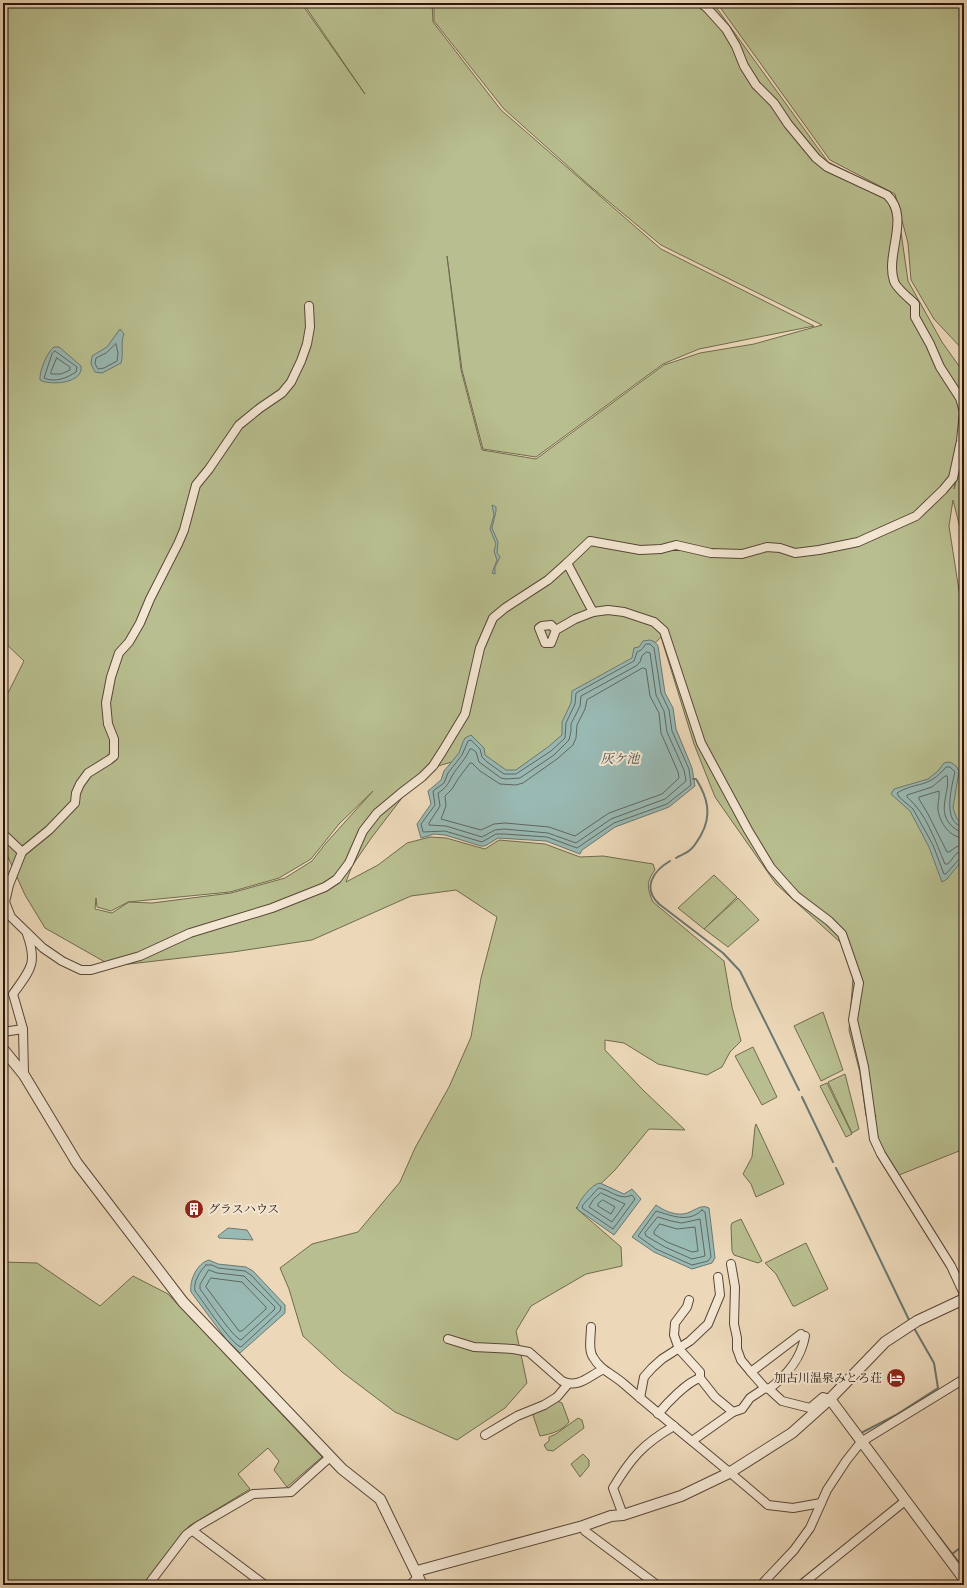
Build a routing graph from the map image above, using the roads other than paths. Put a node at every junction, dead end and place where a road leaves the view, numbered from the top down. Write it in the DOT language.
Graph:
graph roads {
  1 [pos="701,3"];
  2 [pos="309,306"];
  3 [pos="567,563"];
  4 [pos="593,612"];
  5 [pos="556,630"];
  6 [pos="3,834"];
  7 [pos="22,852"];
  8 [pos="26,930"];
  9 [pos="23,1029"];
  10 [pos="3,1032"];
  11 [pos="3,1049"];
  12 [pos="24,1075"];
  13 [pos="731,1264"];
  14 [pos="718,1277"];
  15 [pos="964,1294"];
  16 [pos="964,1299"];
  17 [pos="689,1300"];
  18 [pos="591,1327"];
  19 [pos="448,1339"];
  20 [pos="679,1349"];
  21 [pos="602,1370"];
  22 [pos="752,1372"];
  23 [pos="700,1378"];
  24 [pos="964,1379"];
  25 [pos="568,1384"];
  26 [pos="767,1388"];
  27 [pos="640,1398"];
  28 [pos="830,1399"];
  29 [pos="733,1412"];
  30 [pos="658,1414"];
  31 [pos="674,1426"];
  32 [pos="485,1435"];
  33 [pos="692,1441"];
  34 [pos="861,1442"];
  35 [pos="330,1457"];
  36 [pos="729,1472"];
  37 [pos="904,1501"];
  38 [pos="821,1503"];
  39 [pos="623,1515"];
  40 [pos="583,1526"];
  41 [pos="193,1531"];
  42 [pos="419,1577"];
  43 [pos="964,1579"];
  44 [pos="148,1585"];
  45 [pos="265,1585"];
  46 [pos="410,1585"];
  47 [pos="657,1585"];
  48 [pos="761,1585"];
  49 [pos="801,1585"];
  1 -- 3 [label="street"];
  2 -- 7 [label="street"];
  3 -- 4 [label="street"];
  3 -- 8 [label="street"];
  4 -- 5 [label="street"];
  4 -- 15 [label="street"];
  6 -- 7 [label="street"];
  7 -- 8 [label="street"];
  8 -- 9 [label="street"];
  9 -- 10 [label="street"];
  9 -- 12 [label="street"];
  11 -- 12 [label="street"];
  12 -- 35 [label="street"];
  13 -- 22 [label="street"];
  14 -- 20 [label="street"];
  16 -- 28 [label="street"];
  17 -- 20 [label="street"];
  18 -- 21 [label="street"];
  19 -- 25 [label="street"];
  20 -- 23 [label="street"];
  20 -- 27 [label="street"];
  21 -- 25 [label="street"];
  21 -- 27 [label="street"];
  22 -- 26 [label="street"];
  22 -- 26 [label="street"];
  23 -- 29 [label="street"];
  23 -- 30 [label="street"];
  24 -- 34 [label="street"];
  25 -- 32 [label="street"];
  26 -- 28 [label="street"];
  26 -- 29 [label="street"];
  27 -- 30 [label="street"];
  28 -- 34 [label="street"];
  28 -- 36 [label="street"];
  29 -- 33 [label="street"];
  30 -- 31 [label="street"];
  31 -- 33 [label="street"];
  31 -- 39 [label="street"];
  33 -- 36 [label="street"];
  34 -- 37 [label="street"];
  34 -- 38 [label="street"];
  35 -- 41 [label="street"];
  35 -- 42 [label="street"];
  36 -- 38 [label="street"];
  36 -- 39 [label="street"];
  37 -- 43 [label="street"];
  37 -- 49 [label="street"];
  38 -- 48 [label="street"];
  39 -- 40 [label="street"];
  40 -- 42 [label="street"];
  40 -- 47 [label="street"];
  41 -- 44 [label="street"];
  41 -- 45 [label="street"];
  42 -- 46 [label="street"];
}
